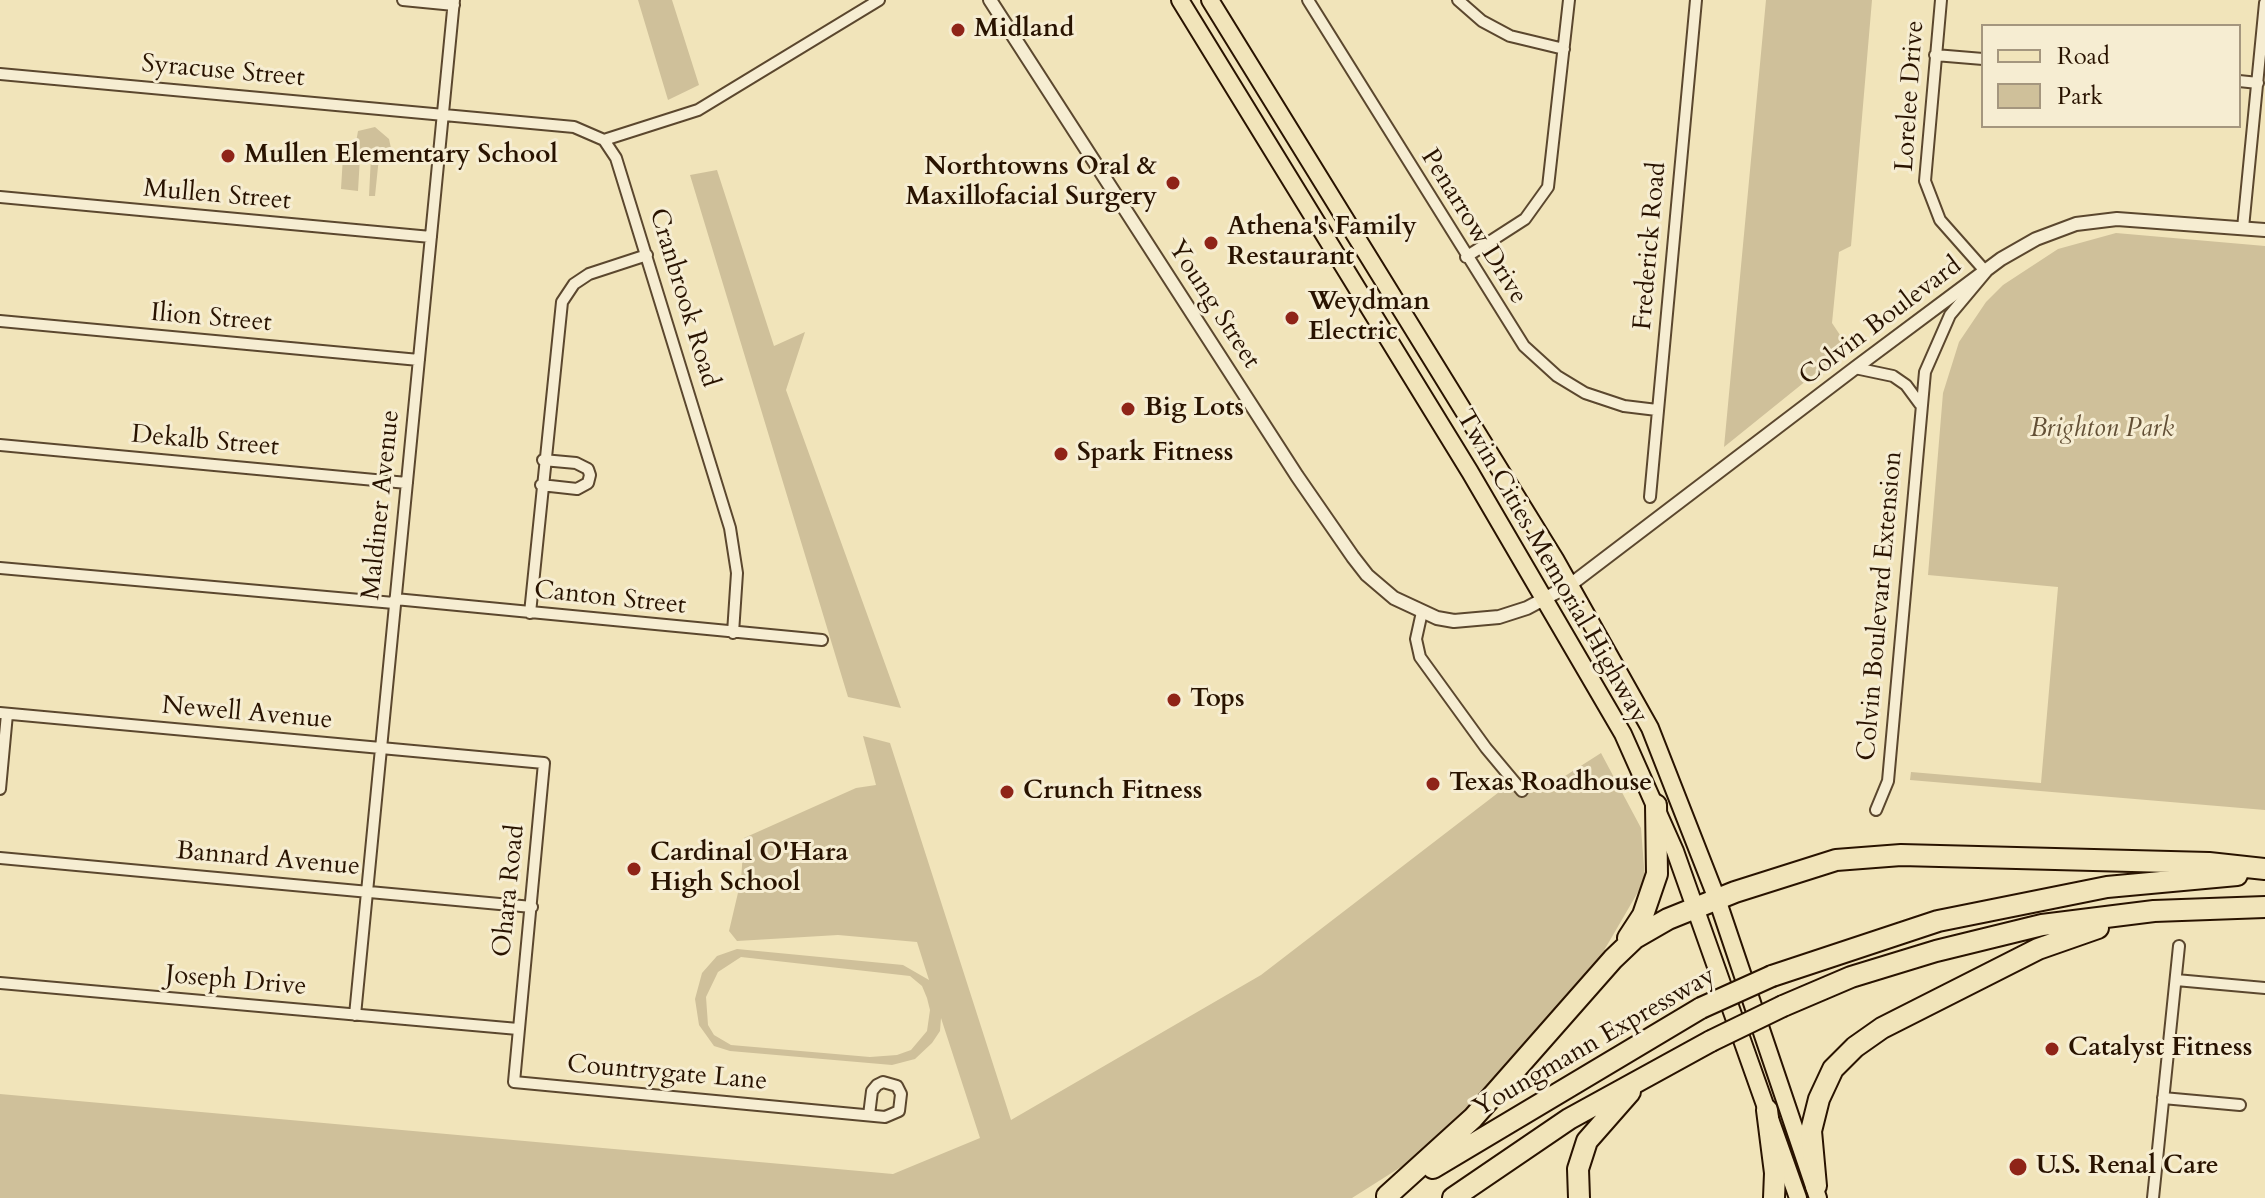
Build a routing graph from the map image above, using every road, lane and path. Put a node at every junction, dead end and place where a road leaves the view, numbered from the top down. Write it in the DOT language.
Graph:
graph roads {
  1 [pos="403,0"];
  2 [pos="879,0"];
  3 [pos="990,0"];
  4 [pos="1180,0"];
  5 [pos="1210,0"];
  6 [pos="1308,0"];
  7 [pos="1458,0"];
  8 [pos="1569,0"];
  9 [pos="1696,0"];
  10 [pos="1941,0"];
  11 [pos="454,2"];
  12 [pos="2265,3"];
  13 [pos="1564,49"];
  14 [pos="1935,55"];
  15 [pos="1981,59"];
  16 [pos="0,74"];
  17 [pos="2241,81"];
  18 [pos="2258,83"];
  19 [pos="443,115"];
  20 [pos="604,140"];
  21 [pos="0,197"];
  22 [pos="2243,228"];
  23 [pos="2265,230"];
  24 [pos="431,237"];
  25 [pos="647,255"];
  26 [pos="1466,257"];
  27 [pos="1986,272"];
  28 [pos="0,321"];
  29 [pos="419,360"];
  30 [pos="1855,368"];
  31 [pos="1920,404"];
  32 [pos="1657,410"];
  33 [pos="0,445"];
  34 [pos="543,460"];
  35 [pos="407,483"];
  36 [pos="541,485"];
  37 [pos="1650,497"];
  38 [pos="0,568"];
  39 [pos="1570,585"];
  40 [pos="1545,599"];
  41 [pos="395,601"];
  42 [pos="1422,612"];
  43 [pos="530,613"];
  44 [pos="733,633"];
  45 [pos="822,640"];
  46 [pos="4,714"];
  47 [pos="379,748"];
  48 [pos="489,758"];
  49 [pos="0,789"];
  50 [pos="1522,791"];
  51 [pos="1656,805"];
  52 [pos="1876,810"];
  53 [pos="0,858"];
  54 [pos="2265,871"];
  55 [pos="366,891"];
  56 [pos="1717,899"];
  57 [pos="532,907"];
  58 [pos="2265,907"];
  59 [pos="1696,909"];
  60 [pos="2154,911"];
  61 [pos="2179,946"];
  62 [pos="1613,959"];
  63 [pos="2176,980"];
  64 [pos="0,983"];
  65 [pos="2265,988"];
  66 [pos="355,1015"];
  67 [pos="518,1029"];
  68 [pos="1658,1068"];
  69 [pos="2163,1098"];
  70 [pos="2240,1105"];
  71 [pos="1767,1110"];
  72 [pos="869,1115"];
  73 [pos="1817,1192"];
  74 [pos="1385,1197"];
  75 [pos="1453,1198"];
  76 [pos="1579,1198"];
  77 [pos="1774,1198"];
  78 [pos="1798,1198"];
  79 [pos="2153,1198"];
  1 -- 11 [label="street"];
  2 -- 20 [label="street"];
  3 -- 42 [label="street, Young Street"];
  4 -- 40 [label="main road, Twin Cities Memorial Highway"];
  5 -- 39 [label="main road, Twin Cities Memorial Highway"];
  6 -- 26 [label="street, Penarrow Drive"];
  7 -- 13 [label="street"];
  8 -- 13 [label="street"];
  9 -- 32 [label="street, Frederick Road"];
  10 -- 14 [label="street, Lorelee Drive"];
  11 -- 19 [label="street, Maldiner Avenue"];
  12 -- 18 [label="street"];
  13 -- 26 [label="street"];
  14 -- 15 [label="street"];
  14 -- 27 [label="street, Lorelee Drive"];
  16 -- 19 [label="street, Syracuse Street"];
  17 -- 18 [label="street"];
  18 -- 22 [label="street"];
  19 -- 20 [label="street"];
  19 -- 24 [label="street, Maldiner Avenue"];
  20 -- 25 [label="street, Cranbrook Road"];
  21 -- 24 [label="street, Mullen Street"];
  22 -- 23 [label="street, Colvin Boulevard"];
  22 -- 27 [label="street, Colvin Boulevard"];
  24 -- 29 [label="street, Maldiner Avenue"];
  25 -- 34 [label="street"];
  25 -- 44 [label="street, Cranbrook Road"];
  26 -- 32 [label="street, Penarrow Drive"];
  27 -- 30 [label="street, Colvin Boulevard"];
  27 -- 31 [label="street, Colvin Boulevard Extension"];
  28 -- 29 [label="street, Ilion Street"];
  29 -- 35 [label="street, Maldiner Avenue"];
  30 -- 31 [label="street"];
  30 -- 39 [label="street, Colvin Boulevard"];
  31 -- 52 [label="street, Colvin Boulevard Extension"];
  32 -- 37 [label="street, Frederick Road"];
  33 -- 35 [label="street, Dekalb Street"];
  34 -- 36 [label="street"];
  34 -- 36 [label="street"];
  35 -- 41 [label="street, Maldiner Avenue"];
  36 -- 43 [label="street"];
  38 -- 41 [label="street, Canton Street"];
  39 -- 40 [label="street, Young Street"];
  39 -- 56 [label="main road, Twin Cities Memorial Highway"];
  40 -- 42 [label="street, Young Street"];
  40 -- 51 [label="main road, Twin Cities Memorial Highway"];
  41 -- 43 [label="street, Canton Street"];
  41 -- 47 [label="street, Maldiner Avenue"];
  42 -- 50 [label="street"];
  43 -- 44 [label="street, Canton Street"];
  44 -- 45 [label="street, Canton Street"];
  46 -- 47 [label="street, Newell Avenue"];
  46 -- 49 [label="street"];
  47 -- 48 [label="street, Newell Avenue"];
  47 -- 55 [label="street, Maldiner Avenue"];
  48 -- 57 [label="street, Ohara Road"];
  51 -- 59 [label="main road, Twin Cities Memorial Highway"];
  51 -- 62 [label="highway"];
  53 -- 55 [label="street, Bannard Avenue"];
  54 -- 56 [label="highway"];
  54 -- 74 [label="highway, Youngmann Expressway, bridge"];
  55 -- 57 [label="street, Bannard Avenue"];
  55 -- 66 [label="street, Maldiner Avenue"];
  56 -- 59 [label="highway"];
  56 -- 73 [label="main road, Twin Cities Memorial Highway"];
  57 -- 67 [label="street, Ohara Road"];
  58 -- 60 [label="highway, Youngmann Expressway"];
  59 -- 62 [label="highway"];
  59 -- 71 [label="main road, Twin Cities Memorial Highway"];
  60 -- 68 [label="highway, Youngmann Expressway, bridge"];
  60 -- 73 [label="highway"];
  61 -- 63 [label="street"];
  62 -- 74 [label="highway"];
  63 -- 65 [label="street"];
  63 -- 69 [label="street"];
  64 -- 66 [label="street, Joseph Drive"];
  66 -- 67 [label="street, Joseph Drive"];
  67 -- 72 [label="street, Countrygate Lane"];
  68 -- 75 [label="highway, Youngmann Expressway"];
  68 -- 76 [label="highway"];
  69 -- 70 [label="street"];
  69 -- 79 [label="street"];
  71 -- 77 [label="highway"];
  71 -- 78 [label="main road, Twin Cities Memorial Highway"];
}
